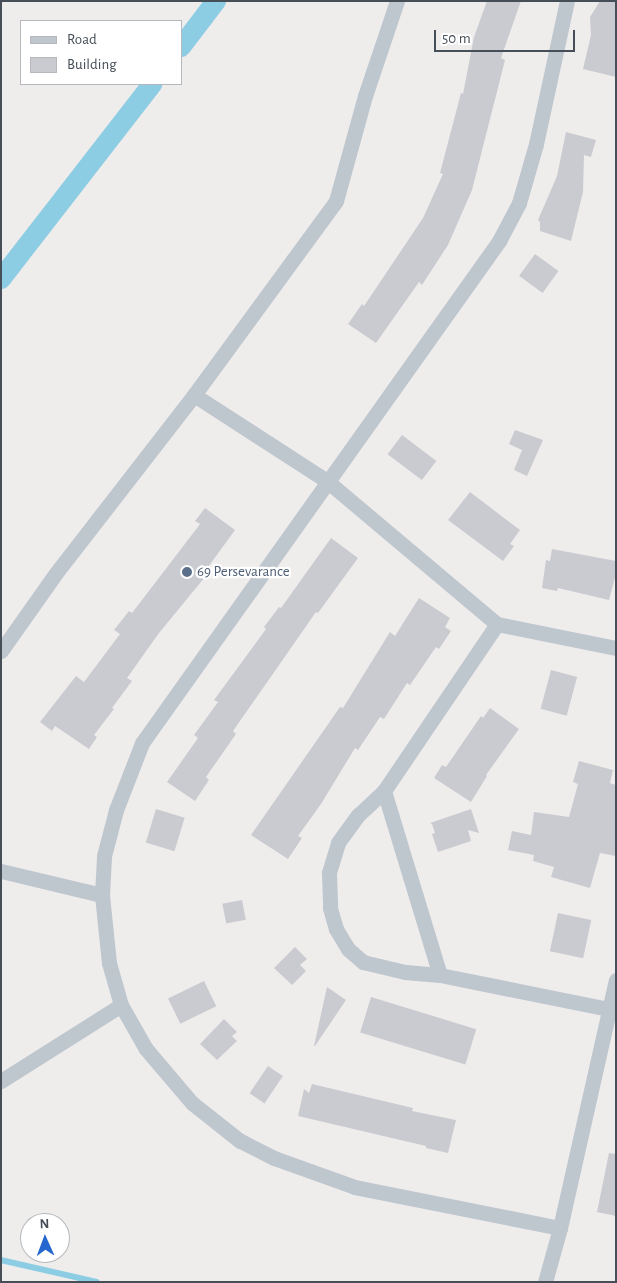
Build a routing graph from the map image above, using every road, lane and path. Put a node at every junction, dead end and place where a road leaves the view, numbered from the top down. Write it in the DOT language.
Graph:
graph roads {
  1 [pos="397,1"];
  2 [pos="567,1"];
  3 [pos="194,395"];
  4 [pos="327,481"];
  5 [pos="497,624"];
  6 [pos="616,648"];
  7 [pos="1,651"];
  8 [pos="384,791"];
  9 [pos="1,871"];
  10 [pos="102,895"];
  11 [pos="440,975"];
  12 [pos="616,980"];
  13 [pos="121,1005"];
  14 [pos="609,1009"];
  15 [pos="1,1080"];
  16 [pos="560,1228"];
  17 [pos="545,1282"];
  1 -- 3 [label="street"];
  2 -- 4 [label="street"];
  3 -- 4 [label="street"];
  3 -- 7 [label="street"];
  4 -- 5 [label="street"];
  4 -- 10 [label="street"];
  5 -- 6 [label="street"];
  5 -- 8 [label="street"];
  8 -- 11 [label="street"];
  8 -- 11 [label="street"];
  9 -- 10 [label="street"];
  10 -- 13 [label="street"];
  11 -- 14 [label="street"];
  12 -- 14 [label="street"];
  13 -- 15 [label="street"];
  13 -- 16 [label="street"];
  14 -- 16 [label="street"];
  16 -- 17 [label="street"];
}
